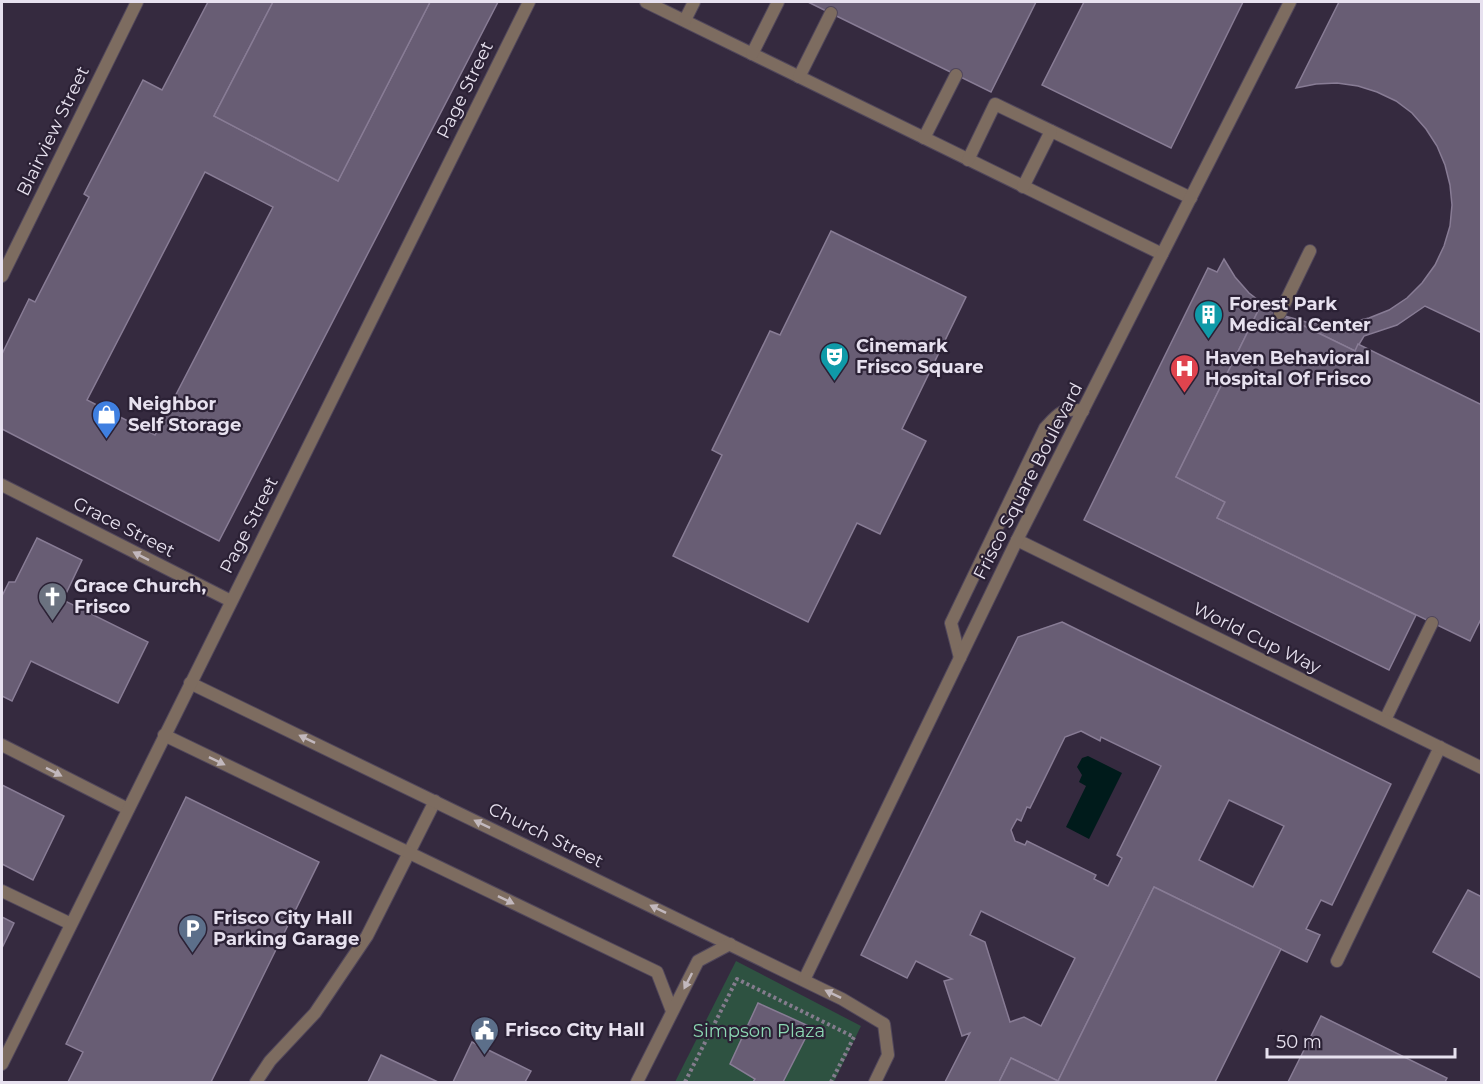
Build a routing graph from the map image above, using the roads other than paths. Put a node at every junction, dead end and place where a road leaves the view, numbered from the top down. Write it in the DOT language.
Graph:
graph roads {
  1 [pos="137,2"];
  2 [pos="529,2"];
  3 [pos="646,2"];
  4 [pos="694,2"];
  5 [pos="778,2"];
  6 [pos="1290,2"];
  7 [pos="831,13"];
  8 [pos="684,20"];
  9 [pos="752,54"];
  10 [pos="957,75"];
  11 [pos="799,77"];
  12 [pos="1051,131"];
  13 [pos="924,138"];
  14 [pos="968,160"];
  15 [pos="1023,187"];
  16 [pos="1191,198"];
  17 [pos="1310,252"];
  18 [pos="1162,254"];
  19 [pos="2,276"];
  20 [pos="1280,313"];
  21 [pos="1083,411"];
  22 [pos="2,485"];
  23 [pos="1017,540"];
  24 [pos="231,601"];
  25 [pos="1432,623"];
  26 [pos="960,658"];
  27 [pos="190,683"];
  28 [pos="1385,720"];
  29 [pos="164,735"];
  30 [pos="2,745"];
  31 [pos="1440,747"];
  32 [pos="1482,768"];
  33 [pos="435,801"];
  34 [pos="128,809"];
  35 [pos="410,853"];
  36 [pos="2,891"];
  37 [pos="71,924"];
  38 [pos="730,944"];
  39 [pos="1337,961"];
  40 [pos="804,980"];
  41 [pos="672,1011"];
  42 [pos="2,1064"];
  43 [pos="256,1083"];
  44 [pos="637,1083"];
  45 [pos="874,1083"];
  1 -- 19 [label="street, Blairview Street"];
  2 -- 24 [label="street, Page Street"];
  3 -- 8 [label="street"];
  4 -- 8 [label="street"];
  5 -- 9 [label="street"];
  6 -- 16 [label="street, Frisco Square Boulevard"];
  7 -- 11 [label="street"];
  8 -- 9 [label="street"];
  9 -- 11 [label="street"];
  10 -- 13 [label="street"];
  11 -- 13 [label="street"];
  12 -- 14 [label="street"];
  12 -- 15 [label="street"];
  12 -- 16 [label="street"];
  13 -- 14 [label="street"];
  14 -- 15 [label="street"];
  15 -- 18 [label="street"];
  16 -- 18 [label="street, Frisco Square Boulevard"];
  17 -- 20 [label="street"];
  18 -- 21 [label="street, Frisco Square Boulevard"];
  21 -- 23 [label="street, Frisco Square Boulevard"];
  21 -- 26 [label="street"];
  24 -- 22 [label="street, Grace Street, one-way"];
  23 -- 26 [label="street, Frisco Square Boulevard"];
  23 -- 28 [label="street, World Cup Way"];
  24 -- 27 [label="street, Page Street"];
  25 -- 28 [label="street"];
  26 -- 40 [label="street, Frisco Square Boulevard"];
  27 -- 29 [label="street, Page Street"];
  33 -- 27 [label="street, Church Street, one-way"];
  28 -- 31 [label="street, World Cup Way"];
  29 -- 34 [label="street, Page Street"];
  29 -- 35 [label="street, one-way"];
  30 -- 34 [label="street, one-way"];
  31 -- 32 [label="street, World Cup Way"];
  31 -- 39 [label="street"];
  33 -- 35 [label="street"];
  38 -- 33 [label="street, Church Street, one-way"];
  34 -- 37 [label="street, Page Street"];
  35 -- 41 [label="street, one-way"];
  35 -- 43 [label="street"];
  36 -- 37 [label="street"];
  37 -- 42 [label="street, Page Street"];
  38 -- 40 [label="street, Church Street"];
  38 -- 41 [label="street, one-way"];
  45 -- 40 [label="street, Church Street, one-way"];
  41 -- 44 [label="street"];
}
